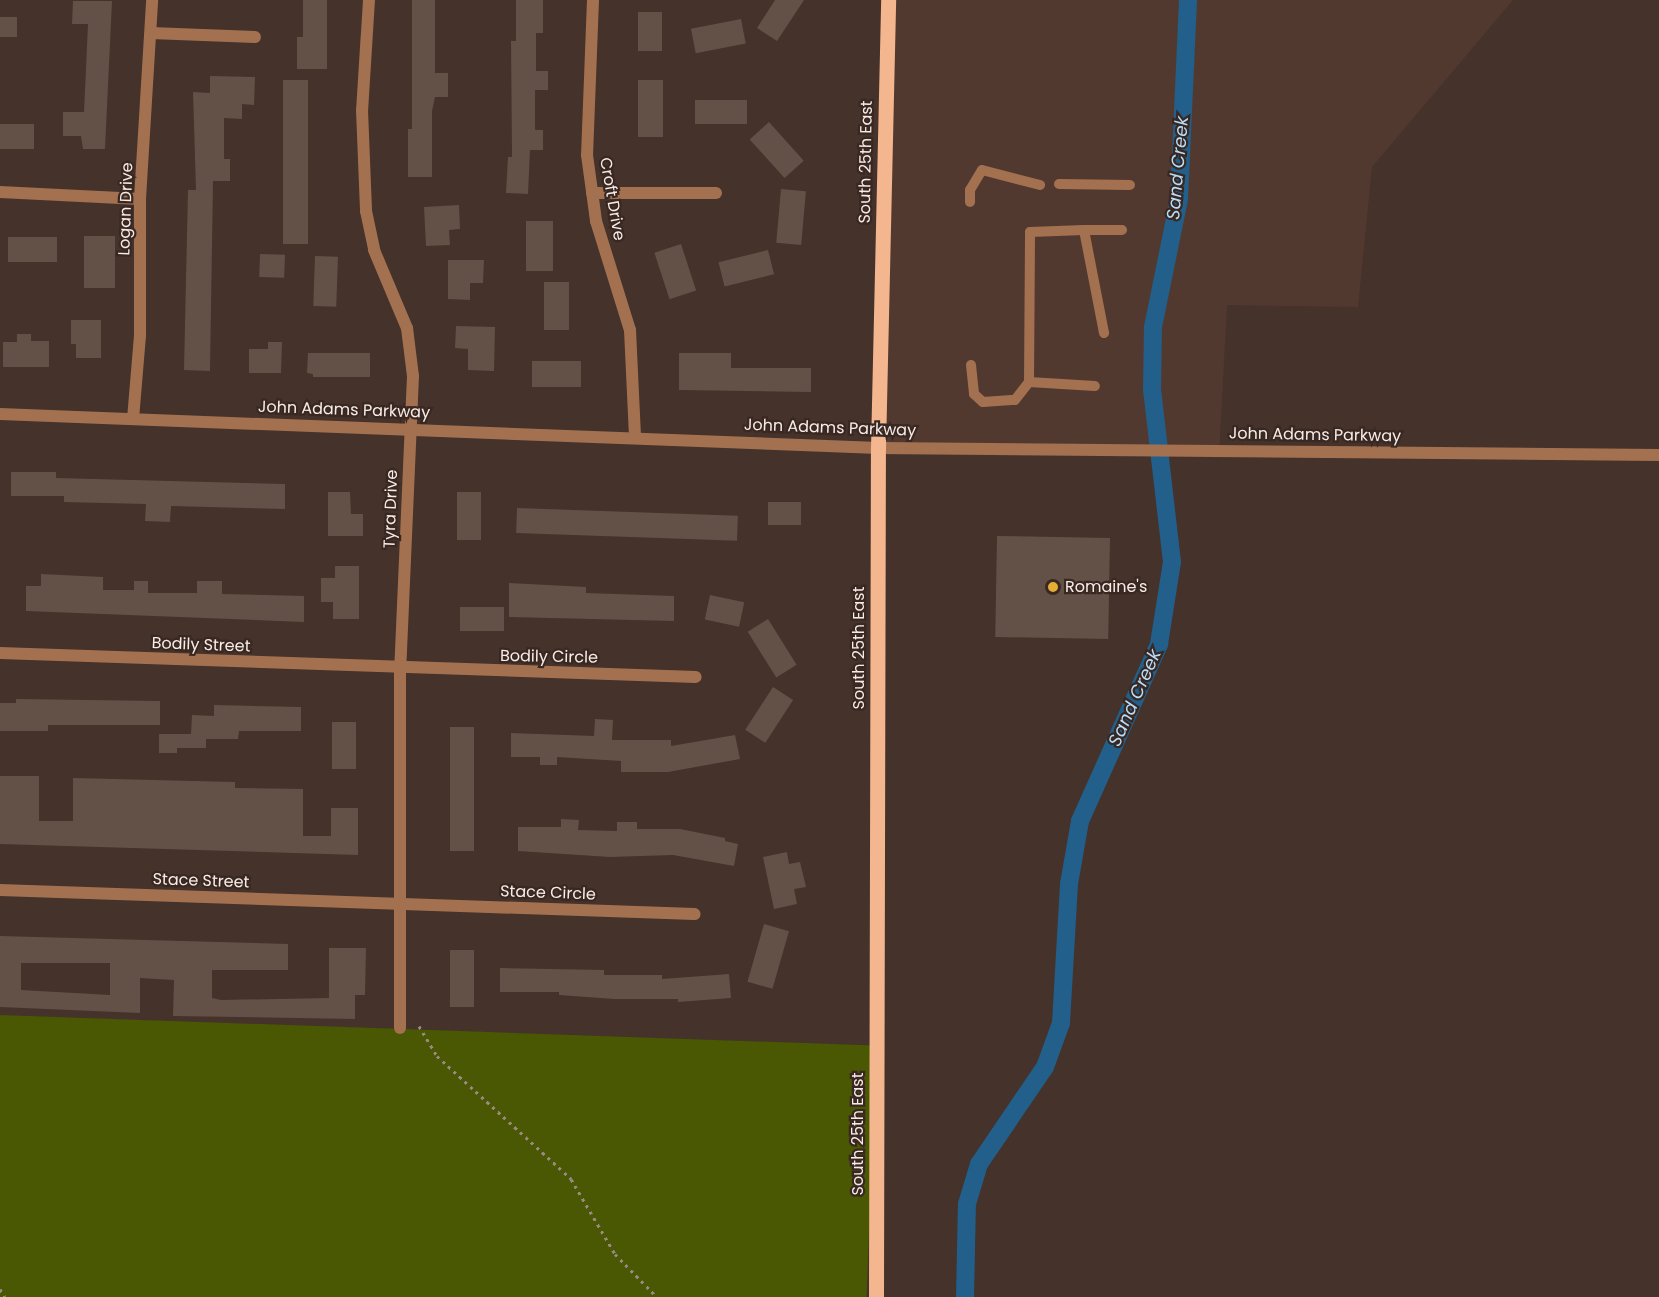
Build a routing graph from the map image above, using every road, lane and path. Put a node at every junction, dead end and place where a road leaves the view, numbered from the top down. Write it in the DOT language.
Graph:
graph roads {
  1 [pos="152,0"];
  2 [pos="369,0"];
  3 [pos="593,0"];
  4 [pos="888,0"];
  5 [pos="151,33"];
  6 [pos="255,37"];
  7 [pos="1059,184"];
  8 [pos="1040,185"];
  9 [pos="1130,185"];
  10 [pos="0,192"];
  11 [pos="592,193"];
  12 [pos="716,193"];
  13 [pos="140,199"];
  14 [pos="970,202"];
  15 [pos="1084,230"];
  16 [pos="1122,230"];
  17 [pos="1104,333"];
  18 [pos="971,365"];
  19 [pos="1029,382"];
  20 [pos="1095,386"];
  21 [pos="0,414"];
  22 [pos="133,419"];
  23 [pos="411,429"];
  24 [pos="635,437"];
  25 [pos="878,448"];
  26 [pos="1659,455"];
  27 [pos="0,654"];
  28 [pos="400,670"];
  29 [pos="696,677"];
  30 [pos="0,890"];
  31 [pos="401,905"];
  32 [pos="695,914"];
  33 [pos="419,1026"];
  34 [pos="400,1028"];
  35 [pos="0,1289"];
  36 [pos="5,1297"];
  37 [pos="657,1297"];
  38 [pos="876,1297"];
  1 -- 5 [label="street, Logan Drive"];
  2 -- 23 [label="street, Tyra Drive"];
  3 -- 11 [label="street, Croft Drive"];
  4 -- 25 [label="main road, South 25th East"];
  5 -- 6 [label="street"];
  5 -- 13 [label="street, Logan Drive"];
  7 -- 9 [label="lane"];
  8 -- 14 [label="lane"];
  10 -- 13 [label="street"];
  11 -- 12 [label="street"];
  11 -- 24 [label="street, Croft Drive"];
  13 -- 22 [label="street, Logan Drive"];
  15 -- 16 [label="lane"];
  15 -- 17 [label="lane"];
  15 -- 19 [label="lane"];
  18 -- 19 [label="lane"];
  19 -- 20 [label="lane"];
  21 -- 22 [label="street, John Adams Parkway"];
  22 -- 23 [label="street, John Adams Parkway"];
  23 -- 24 [label="street, John Adams Parkway"];
  23 -- 28 [label="street, Tyra Drive"];
  24 -- 25 [label="street, John Adams Parkway"];
  25 -- 26 [label="street, John Adams Parkway"];
  25 -- 38 [label="main road, South 25th East"];
  27 -- 28 [label="street, Bodily Street"];
  28 -- 29 [label="street, Bodily Circle"];
  28 -- 31 [label="street, Tyra Drive"];
  30 -- 31 [label="street, Stace Street"];
  31 -- 32 [label="street, Stace Circle"];
  31 -- 34 [label="street, Tyra Drive"];
  33 -- 37 [label="path"];
  35 -- 36 [label="path"];
}
